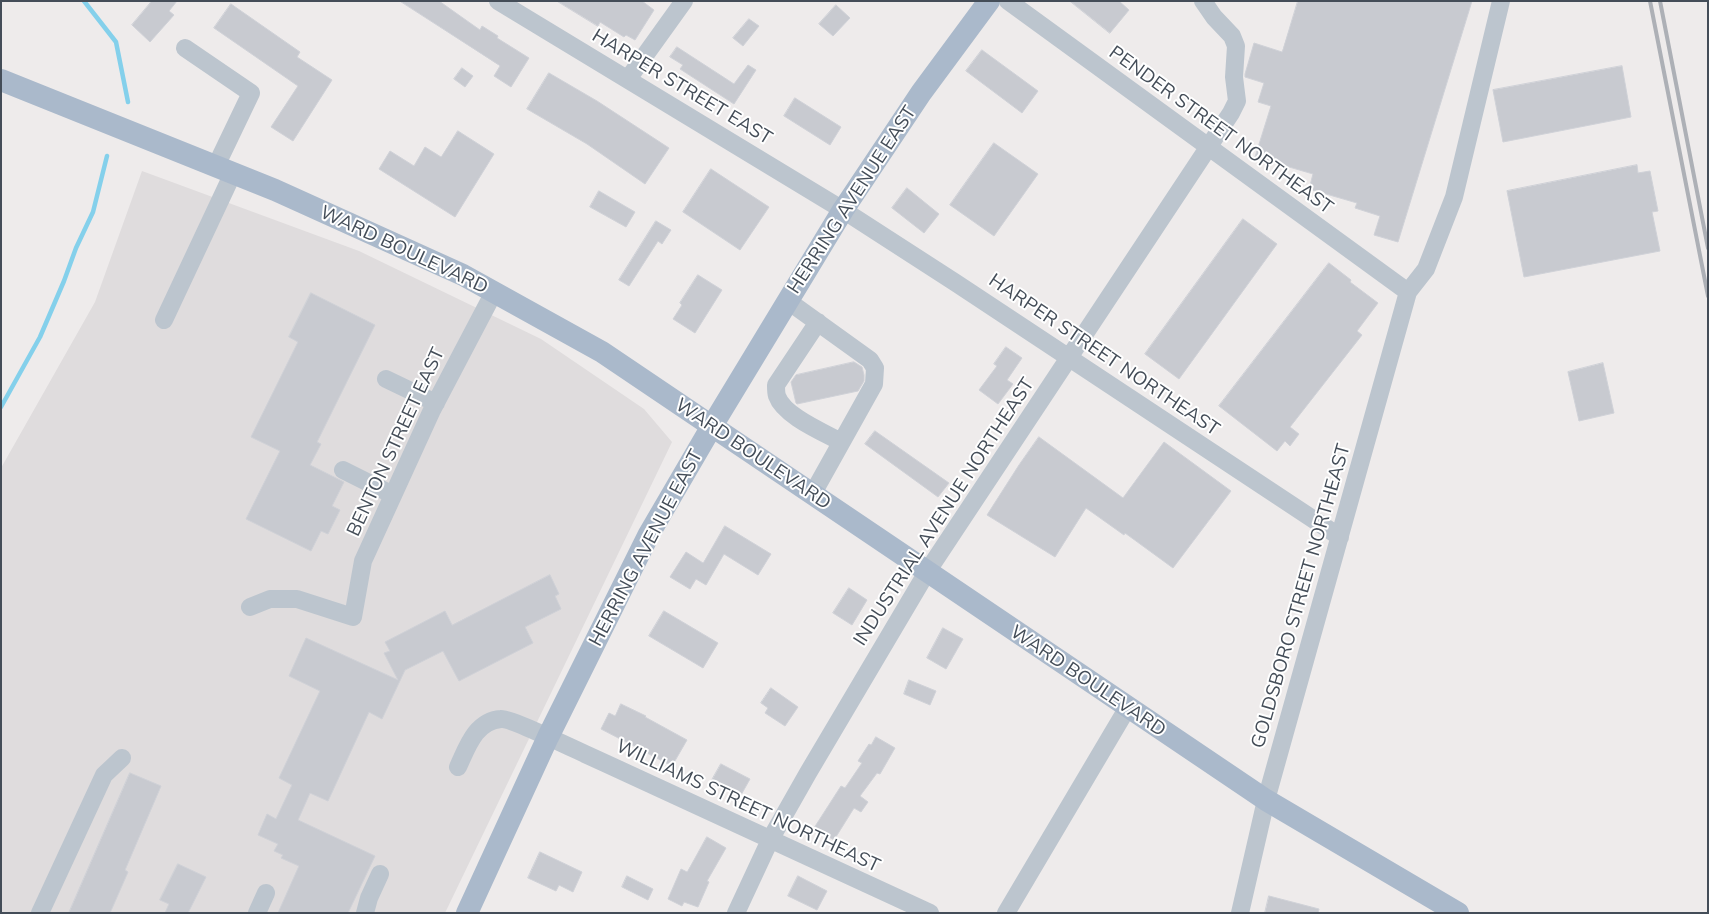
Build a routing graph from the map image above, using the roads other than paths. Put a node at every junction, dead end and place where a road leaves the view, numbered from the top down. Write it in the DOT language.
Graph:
graph roads {
  1 [pos="498,1"];
  2 [pos="684,1"];
  3 [pos="989,1"];
  4 [pos="1008,1"];
  5 [pos="1203,1"];
  6 [pos="1501,1"];
  7 [pos="185,48"];
  8 [pos="628,79"];
  9 [pos="1,80"];
  10 [pos="1208,147"];
  11 [pos="224,170"];
  12 [pos="843,210"];
  13 [pos="494,292"];
  14 [pos="1408,292"];
  15 [pos="788,301"];
  16 [pos="164,320"];
  17 [pos="818,322"];
  18 [pos="1068,358"];
  19 [pos="386,379"];
  20 [pos="436,403"];
  21 [pos="712,426"];
  22 [pos="842,442"];
  23 [pos="343,470"];
  24 [pos="812,494"];
  25 [pos="393,495"];
  26 [pos="1340,537"];
  27 [pos="927,572"];
  28 [pos="250,607"];
  29 [pos="1128,707"];
  30 [pos="548,737"];
  31 [pos="122,758"];
  32 [pos="458,767"];
  33 [pos="1266,800"];
  34 [pos="770,840"];
  35 [pos="380,874"];
  36 [pos="266,893"];
  37 [pos="40,913"];
  38 [pos="257,913"];
  39 [pos="365,913"];
  40 [pos="468,913"];
  41 [pos="736,913"];
  42 [pos="930,913"];
  43 [pos="1006,913"];
  44 [pos="1240,913"];
  45 [pos="1458,913"];
  1 -- 8 [label="street, HARPER STREET EAST"];
  2 -- 8 [label="street"];
  3 -- 12 [label="main road, HERRING AVENUE EAST"];
  4 -- 10 [label="street, PENDER STREET NORTHEAST"];
  5 -- 10 [label="street, INDUSTRIAL AVENUE NORTHEAST"];
  6 -- 14 [label="street"];
  7 -- 11 [label="street"];
  8 -- 12 [label="street, HARPER STREET EAST"];
  9 -- 11 [label="main road, WARD BOULEVARD"];
  10 -- 14 [label="street, PENDER STREET NORTHEAST"];
  10 -- 18 [label="street, INDUSTRIAL AVENUE NORTHEAST"];
  11 -- 13 [label="main road, WARD BOULEVARD"];
  11 -- 16 [label="street"];
  12 -- 15 [label="main road, HERRING AVENUE EAST"];
  12 -- 18 [label="street, HARPER STREET NORTHEAST"];
  13 -- 20 [label="street, BENTON STREET EAST"];
  13 -- 21 [label="main road, WARD BOULEVARD"];
  14 -- 26 [label="street, GOLDSBORO STREET NORTHEAST"];
  15 -- 17 [label="street"];
  15 -- 21 [label="main road, HERRING AVENUE EAST"];
  17 -- 22 [label="street"];
  17 -- 22 [label="street"];
  18 -- 26 [label="street, HARPER STREET NORTHEAST"];
  18 -- 27 [label="street, INDUSTRIAL AVENUE NORTHEAST"];
  19 -- 20 [label="street"];
  20 -- 25 [label="street, BENTON STREET EAST"];
  21 -- 24 [label="main road, WARD BOULEVARD"];
  21 -- 30 [label="main road, HERRING AVENUE EAST"];
  22 -- 24 [label="street"];
  23 -- 25 [label="street"];
  24 -- 27 [label="main road, WARD BOULEVARD"];
  25 -- 28 [label="street, BENTON STREET EAST"];
  26 -- 33 [label="street, GOLDSBORO STREET NORTHEAST"];
  27 -- 29 [label="main road, WARD BOULEVARD"];
  27 -- 34 [label="street, INDUSTRIAL AVENUE NORTHEAST"];
  29 -- 33 [label="main road, WARD BOULEVARD"];
  29 -- 43 [label="street"];
  30 -- 32 [label="street, WILLIAMS STREET NORTHEAST"];
  30 -- 34 [label="street, WILLIAMS STREET NORTHEAST"];
  30 -- 40 [label="main road, HERRING AVENUE EAST"];
  31 -- 37 [label="street"];
  33 -- 44 [label="street, GOLDSBORO STREET NORTHEAST"];
  33 -- 45 [label="main road, WARD BOULEVARD"];
  34 -- 41 [label="street, INDUSTRIAL AVENUE NORTHEAST"];
  34 -- 42 [label="street, WILLIAMS STREET NORTHEAST"];
  35 -- 39 [label="street"];
  36 -- 38 [label="street"];
}
